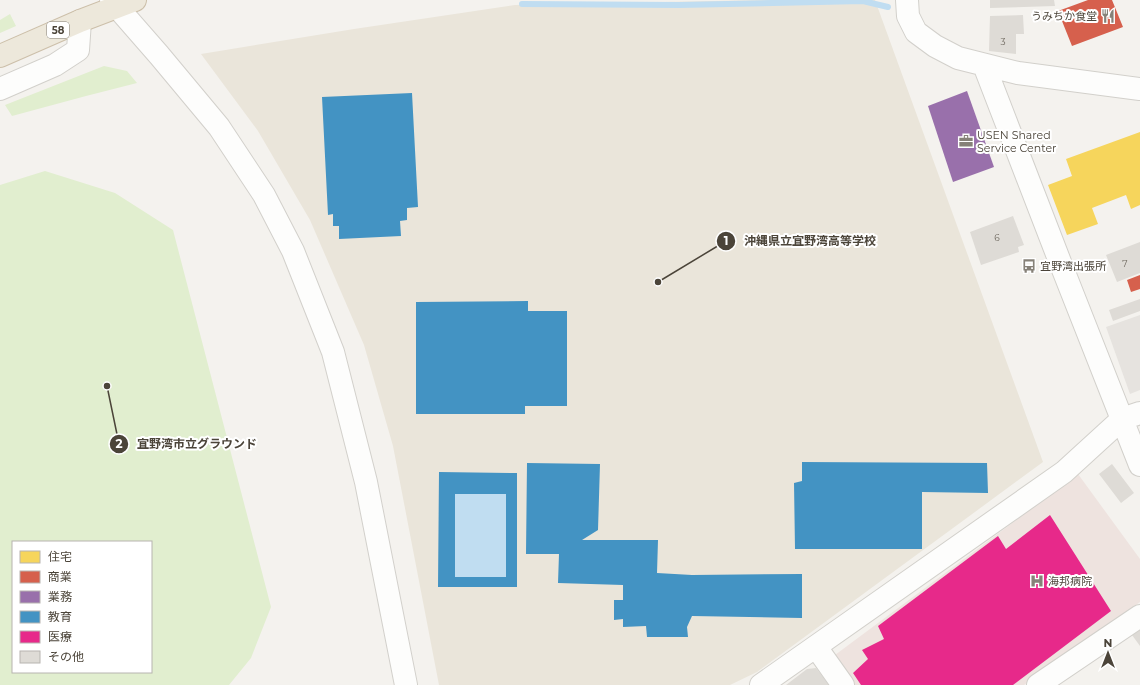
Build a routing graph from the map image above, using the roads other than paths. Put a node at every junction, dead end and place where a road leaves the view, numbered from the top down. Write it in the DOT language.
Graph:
graph roads {
  1 [pos="906,0"];
  2 [pos="121,2"];
  3 [pos="80,21"];
  4 [pos="0,56"];
  5 [pos="984,65"];
  6 [pos="0,89"];
  7 [pos="1140,89"];
  8 [pos="1131,416"];
  9 [pos="1140,465"];
  10 [pos="1140,616"];
  11 [pos="816,647"];
  12 [pos="406,685"];
  13 [pos="761,685"];
  14 [pos="843,685"];
  15 [pos="1038,685"];
  1 -- 5 [label="street"];
  2 -- 3 [label="highway, 58"];
  2 -- 12 [label="street"];
  3 -- 4 [label="highway, 58"];
  3 -- 6 [label="street"];
  5 -- 7 [label="street"];
  5 -- 8 [label="street"];
  8 -- 9 [label="street"];
  8 -- 11 [label="street"];
  10 -- 15 [label="street"];
  11 -- 13 [label="street"];
  11 -- 14 [label="street"];
}
